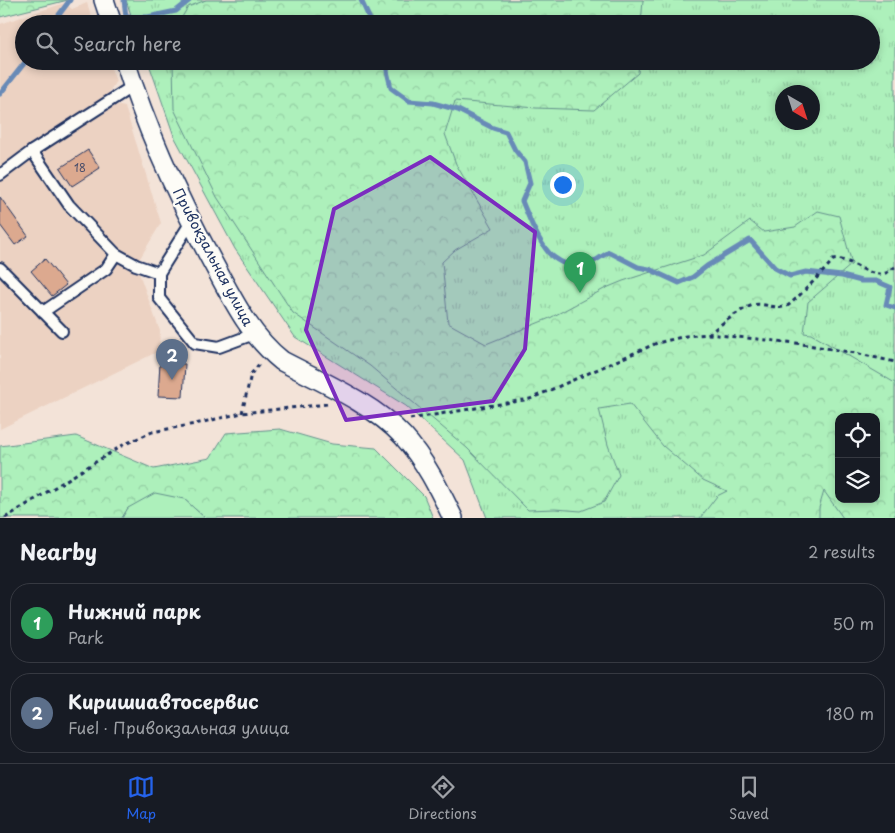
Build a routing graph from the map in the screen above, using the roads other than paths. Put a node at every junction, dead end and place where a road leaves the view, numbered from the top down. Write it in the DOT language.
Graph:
graph roads {
  1 [pos="104,0"];
  2 [pos="109,15"];
  3 [pos="128,70"];
  4 [pos="133,86"];
  5 [pos="32,151"];
  6 [pos="0,174"];
  7 [pos="191,222"];
  8 [pos="116,254"];
  9 [pos="0,268"];
  10 [pos="159,273"];
  11 [pos="43,312"];
  12 [pos="62,331"];
  13 [pos="254,334"];
  14 [pos="454,518"];
  1 -- 2 [label="street"];
  3 -- 4 [label="street, Привокзальная улица"];
  4 -- 5 [label="lane"];
  4 -- 7 [label="street, Привокзальная улица"];
  5 -- 6 [label="lane"];
  5 -- 8 [label="lane"];
  7 -- 10 [label="lane"];
  7 -- 13 [label="street, Привокзальная улица"];
  8 -- 10 [label="lane"];
  8 -- 11 [label="lane"];
  9 -- 11 [label="lane"];
  10 -- 13 [label="lane"];
  11 -- 12 [label="lane"];
  13 -- 14 [label="street, Привокзальная улица"];
}
